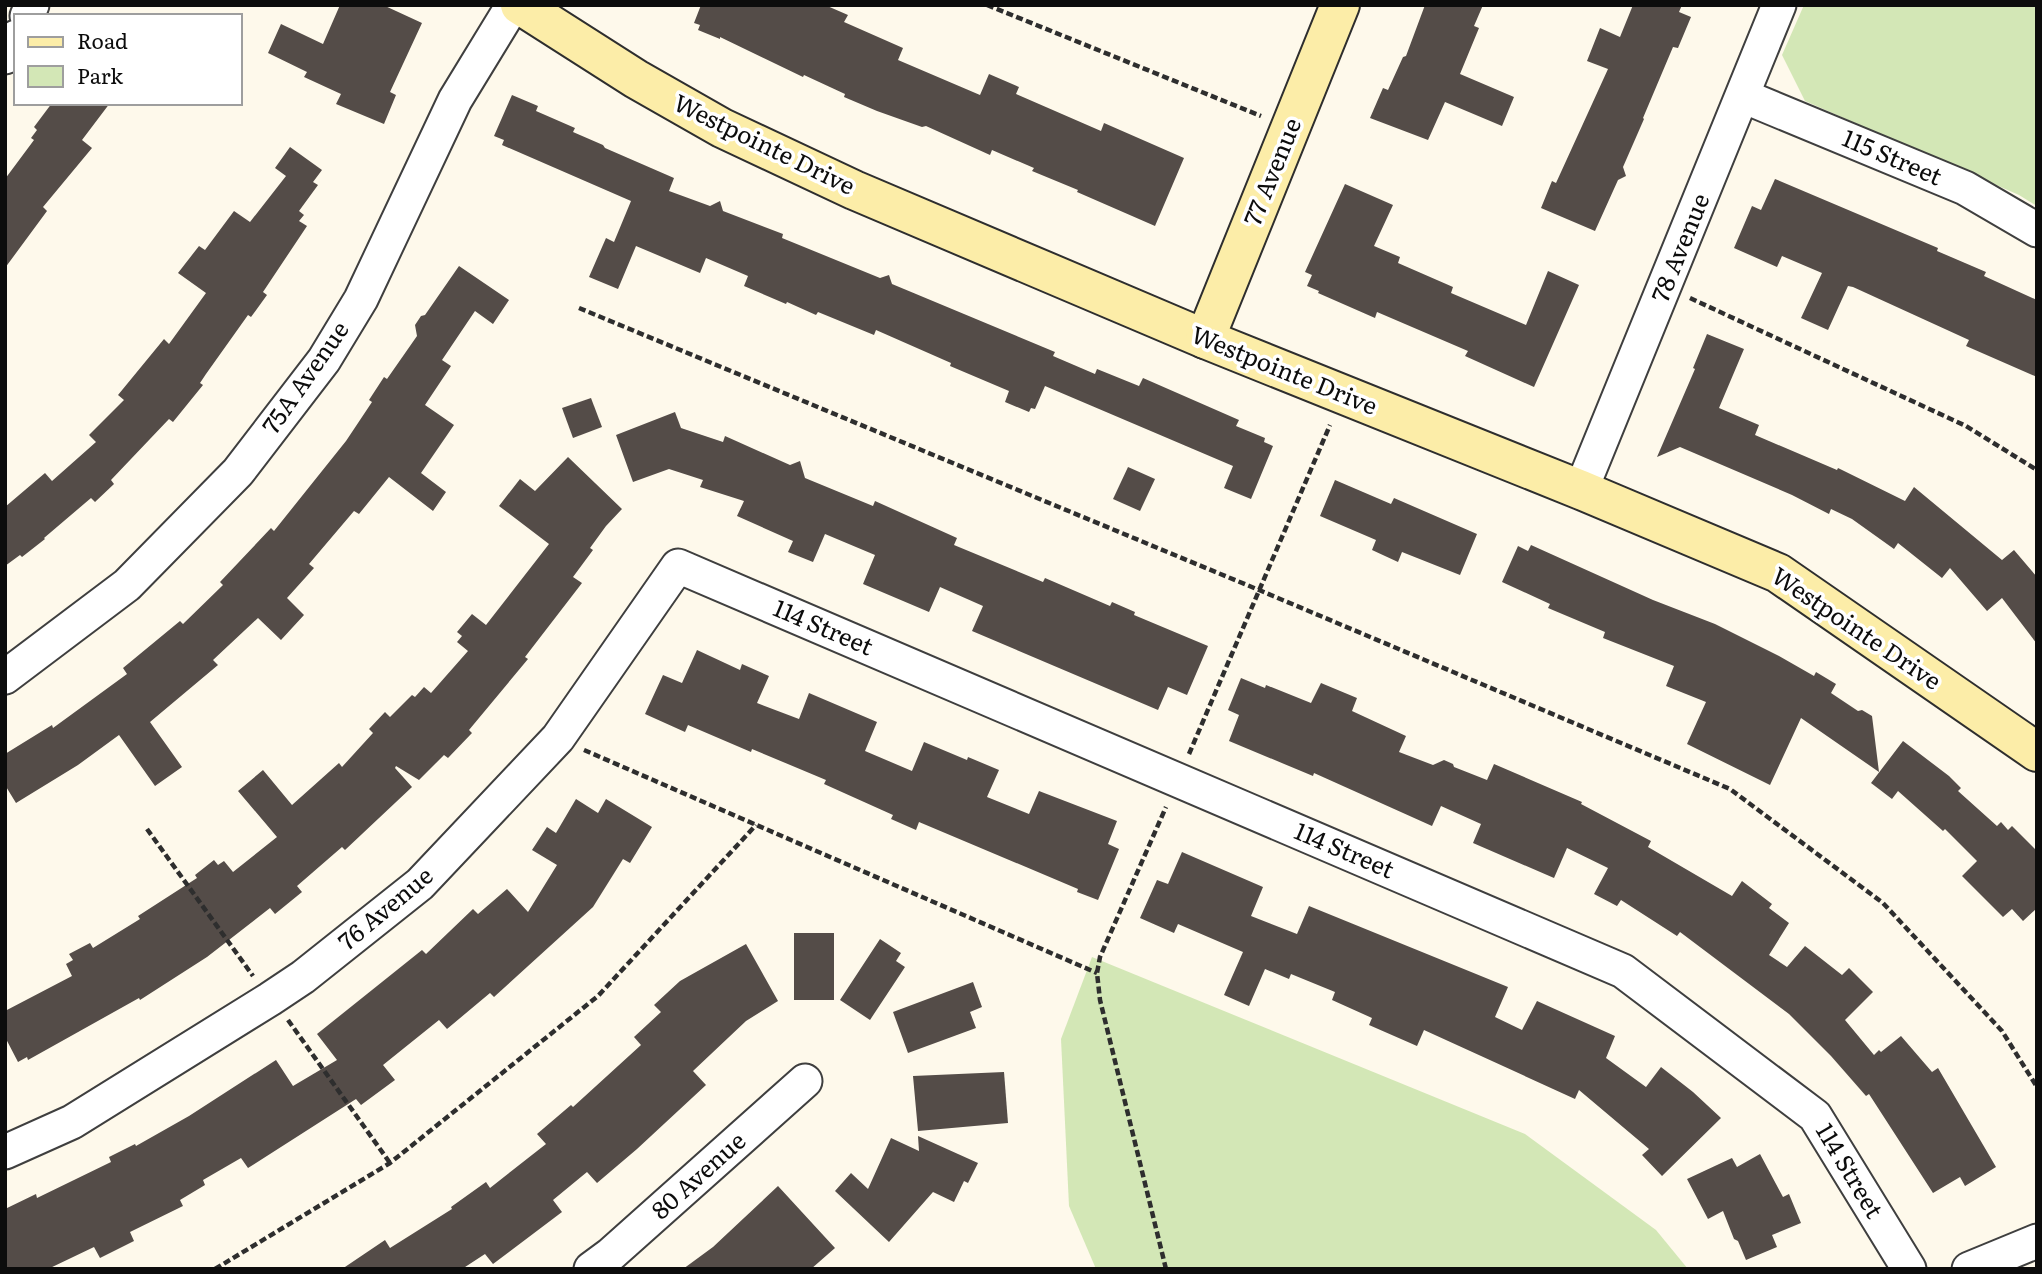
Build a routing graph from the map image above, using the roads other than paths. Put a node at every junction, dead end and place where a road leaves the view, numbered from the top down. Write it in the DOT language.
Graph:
graph roads {
  1 [pos="513,5"];
  2 [pos="520,5"];
  3 [pos="1340,5"];
  4 [pos="1779,5"];
  5 [pos="14,41"];
  6 [pos="5,58"];
  7 [pos="1743,96"];
  8 [pos="2037,230"];
  9 [pos="1205,339"];
  10 [pos="1581,490"];
  11 [pos="678,566"];
  12 [pos="5,677"];
  13 [pos="2037,752"];
  14 [pos="805,1081"];
  15 [pos="5,1152"];
  16 [pos="2037,1241"];
  17 [pos="606,1264"];
  18 [pos="1909,1269"];
  19 [pos="1969,1269"];
  1 -- 12 [label="street, 75A Avenue"];
  2 -- 9 [label="street, Westpointe Drive"];
  3 -- 9 [label="street, 77 Avenue"];
  4 -- 7 [label="street, 78 Avenue"];
  5 -- 6 [label="street"];
  7 -- 8 [label="street, 115 Street"];
  7 -- 10 [label="street, 78 Avenue"];
  9 -- 10 [label="street, Westpointe Drive"];
  10 -- 13 [label="street, Westpointe Drive"];
  11 -- 15 [label="street, 76 Avenue"];
  11 -- 18 [label="street, 114 Street"];
  14 -- 17 [label="street, 80 Avenue"];
  16 -- 19 [label="street"];
}
